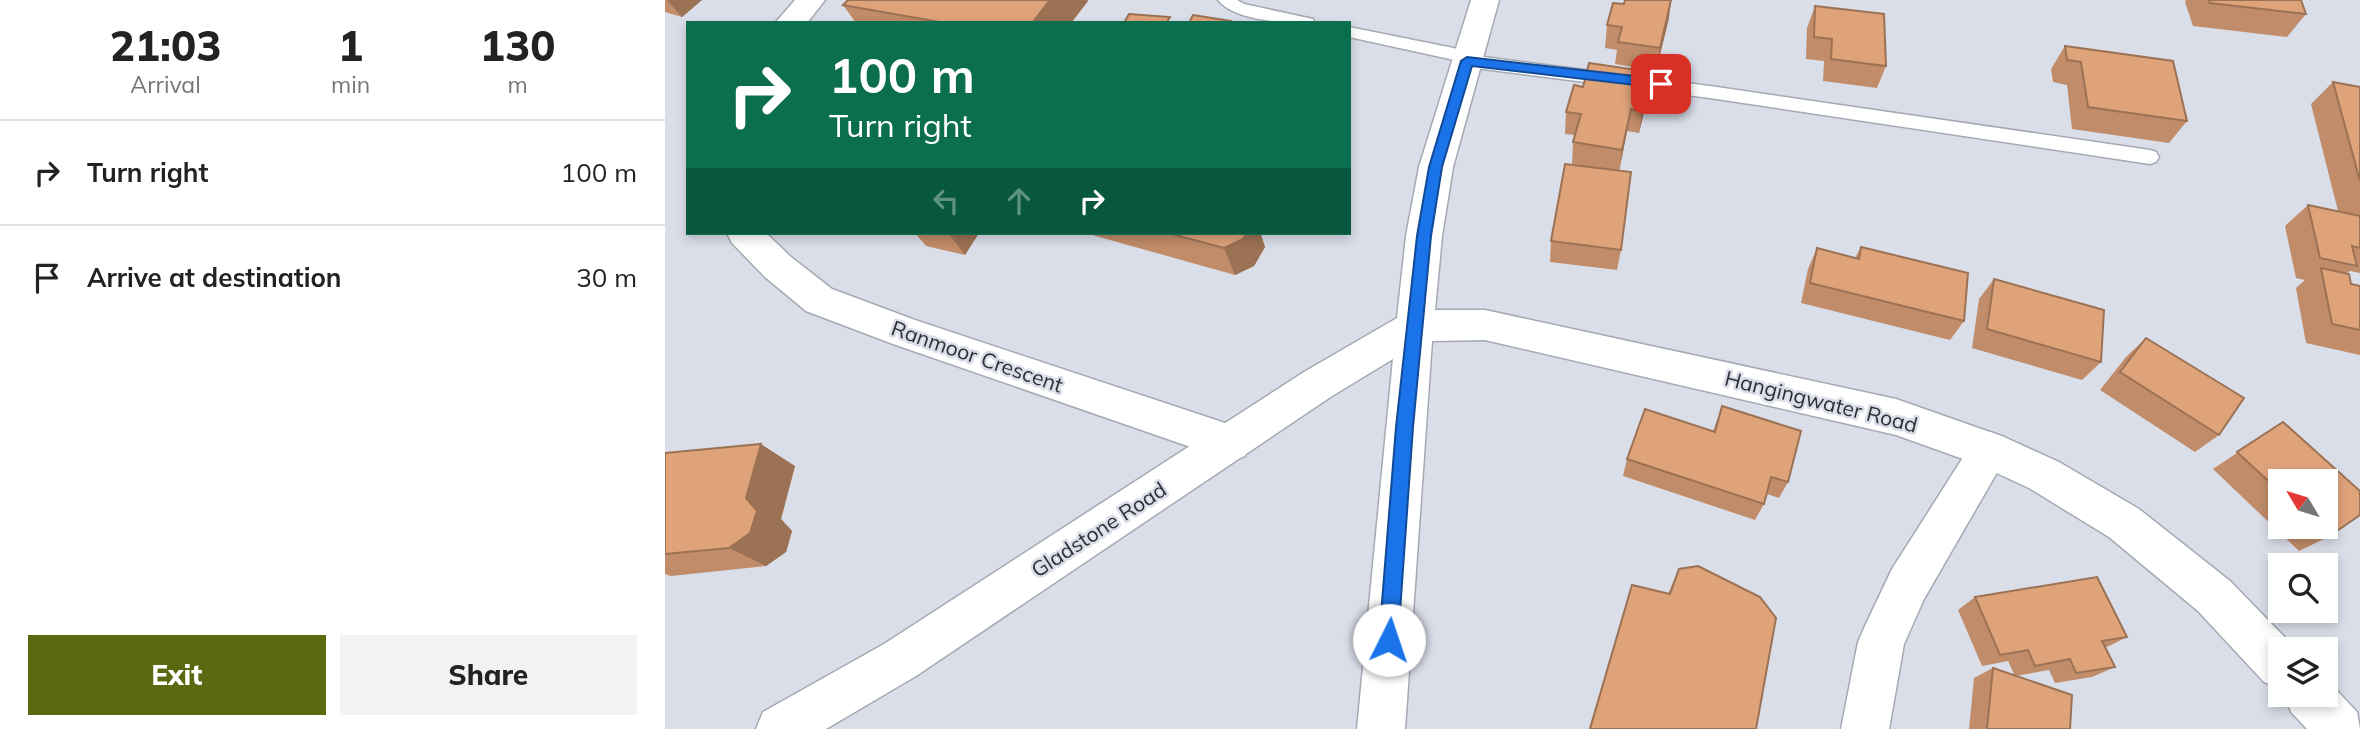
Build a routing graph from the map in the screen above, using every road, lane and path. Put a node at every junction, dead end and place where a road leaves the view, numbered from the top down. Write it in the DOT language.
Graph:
graph roads {
  1 [pos="811,0"];
  2 [pos="1226,0"];
  3 [pos="1485,0"];
  4 [pos="792,21"];
  5 [pos="1298,21"];
  6 [pos="1351,32"];
  7 [pos="1468,59"];
  8 [pos="2150,157"];
  9 [pos="746,235"];
  10 [pos="1416,326"];
  11 [pos="1231,443"];
  12 [pos="1990,450"];
  13 [pos="2268,653"];
  14 [pos="2319,707"];
  15 [pos="780,729"];
  16 [pos="1381,729"];
  17 [pos="1865,729"];
  18 [pos="2340,729"];
  1 -- 4 [label="street"];
  2 -- 5 [label="lane"];
  3 -- 7 [label="street"];
  6 -- 7 [label="lane"];
  7 -- 8 [label="lane"];
  7 -- 10 [label="street"];
  9 -- 11 [label="street, Ranmoor Crescent"];
  10 -- 11 [label="street, Gladstone Road"];
  10 -- 12 [label="street, Hangingwater Road"];
  10 -- 16 [label="street"];
  11 -- 15 [label="street, Gladstone Road"];
  12 -- 13 [label="street, Hangingwater Road"];
  12 -- 17 [label="street"];
  14 -- 18 [label="street"];
}
